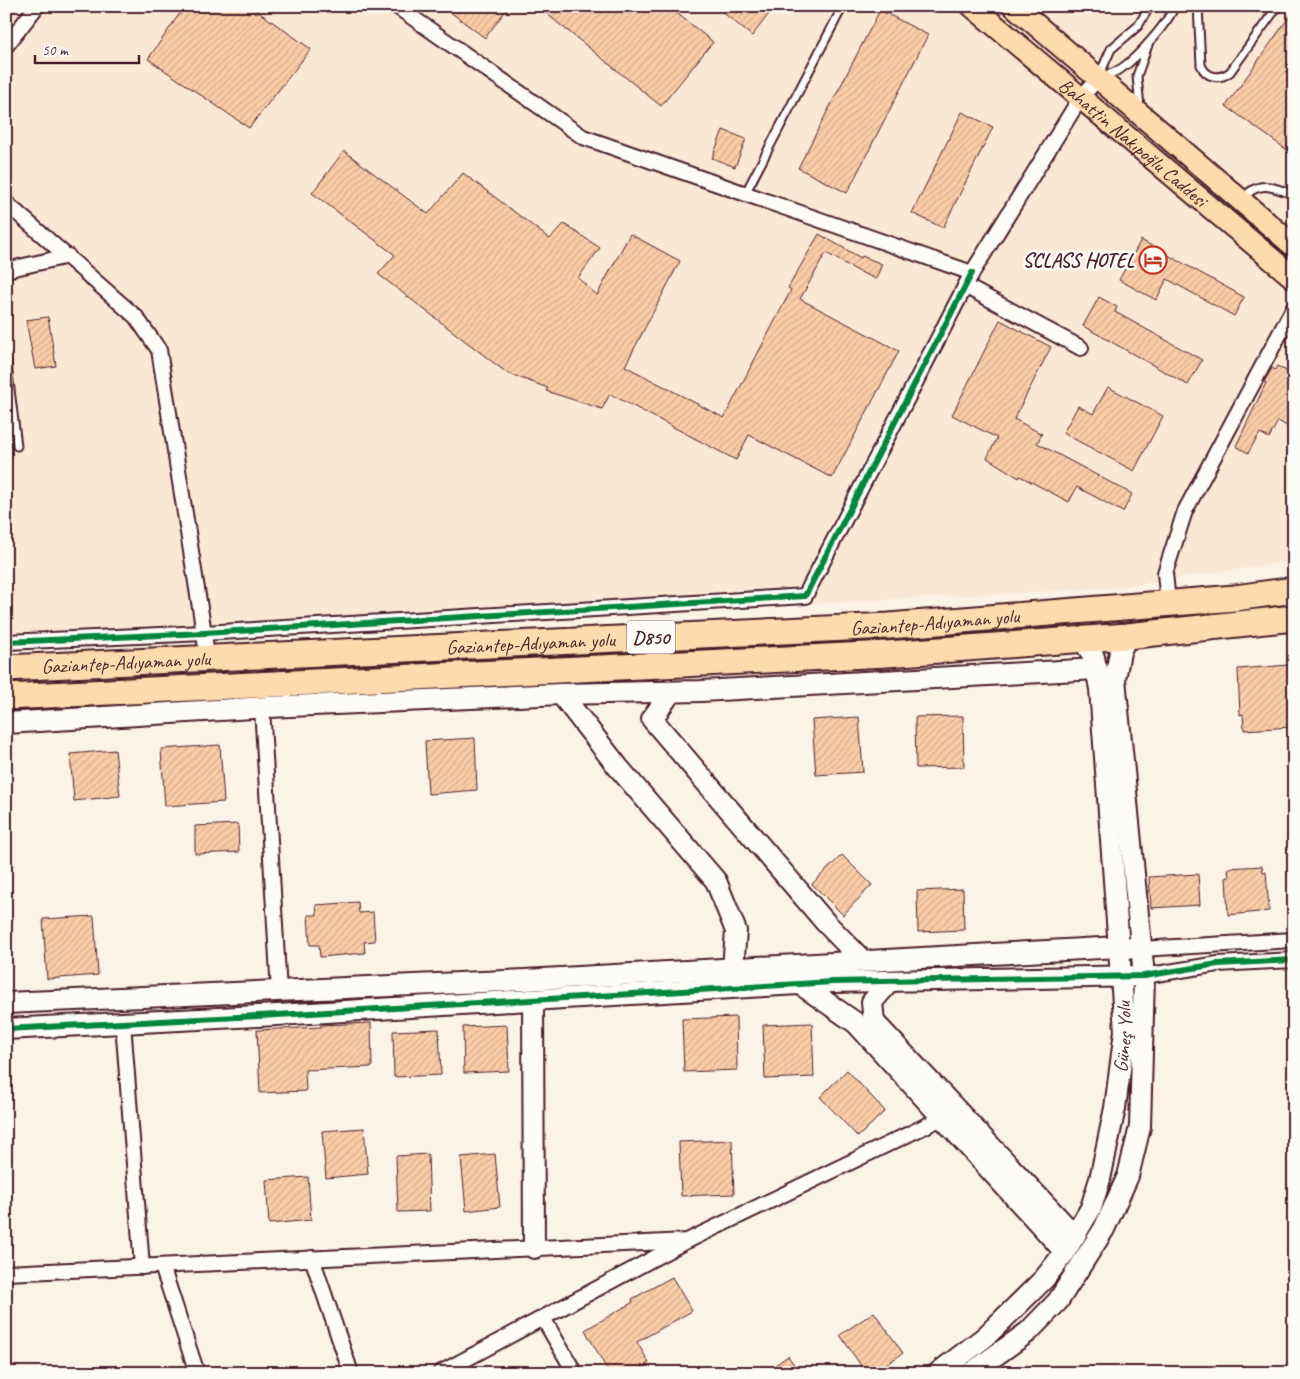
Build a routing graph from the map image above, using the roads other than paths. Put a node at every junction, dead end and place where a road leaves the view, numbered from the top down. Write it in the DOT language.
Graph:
graph roads {
  1 [pos="37,6"];
  2 [pos="396,6"];
  3 [pos="843,6"];
  4 [pos="972,6"];
  5 [pos="1014,6"];
  6 [pos="1150,6"];
  7 [pos="1175,6"];
  8 [pos="1198,6"];
  9 [pos="1278,6"];
  10 [pos="1148,44"];
  11 [pos="6,46"];
  12 [pos="1098,79"];
  13 [pos="1081,97"];
  14 [pos="1140,115"];
  15 [pos="745,194"];
  16 [pos="1294,195"];
  17 [pos="1241,201"];
  18 [pos="6,203"];
  19 [pos="1294,246"];
  20 [pos="68,256"];
  21 [pos="6,270"];
  22 [pos="972,273"];
  23 [pos="1294,278"];
  24 [pos="966,286"];
  25 [pos="1294,307"];
  26 [pos="1082,348"];
  27 [pos="6,357"];
  28 [pos="17,446"];
  29 [pos="1294,590"];
  30 [pos="1168,604"];
  31 [pos="1294,618"];
  32 [pos="204,632"];
  33 [pos="1127,636"];
  34 [pos="1083,640"];
  35 [pos="6,642"];
  36 [pos="207,658"];
  37 [pos="6,668"];
  38 [pos="1096,668"];
  39 [pos="671,692"];
  40 [pos="562,694"];
  41 [pos="6,697"];
  42 [pos="262,707"];
  43 [pos="6,722"];
  44 [pos="1294,940"];
  45 [pos="1119,947"];
  46 [pos="1142,949"];
  47 [pos="1294,960"];
  48 [pos="863,961"];
  49 [pos="733,968"];
  50 [pos="1121,976"];
  51 [pos="1144,976"];
  52 [pos="890,981"];
  53 [pos="800,984"];
  54 [pos="279,992"];
  55 [pos="532,1000"];
  56 [pos="6,1004"];
  57 [pos="123,1023"];
  58 [pos="6,1029"];
  59 [pos="942,1118"];
  60 [pos="687,1240"];
  61 [pos="1070,1244"];
  62 [pos="534,1248"];
  63 [pos="312,1258"];
  64 [pos="142,1266"];
  65 [pos="162,1266"];
  66 [pos="6,1273"];
  67 [pos="543,1318"];
  68 [pos="197,1373"];
  69 [pos="351,1373"];
  70 [pos="440,1373"];
  71 [pos="575,1373"];
  72 [pos="938,1373"];
  73 [pos="971,1373"];
  1 -- 11 [label="street"];
  2 -- 15 [label="street"];
  3 -- 15 [label="lane"];
  4 -- 13 [label="main road, Bahattin Nakıpoğlu Caddesi"];
  5 -- 12 [label="main road, Bahattin Nakıpoğlu Caddesi"];
  6 -- 12 [label="lane"];
  7 -- 10 [label="lane"];
  8 -- 9 [label="lane"];
  10 -- 12 [label="lane"];
  10 -- 14 [label="lane"];
  12 -- 13 [label="street"];
  12 -- 14 [label="main road, Bahattin Nakıpoğlu Caddesi"];
  13 -- 22 [label="street"];
  13 -- 23 [label="main road, Bahattin Nakıpoğlu Caddesi"];
  14 -- 17 [label="main road, Bahattin Nakıpoğlu Caddesi"];
  15 -- 22 [label="street"];
  16 -- 17 [label="lane"];
  17 -- 19 [label="main road, Bahattin Nakıpoğlu Caddesi"];
  18 -- 20 [label="street"];
  20 -- 21 [label="street"];
  20 -- 32 [label="street"];
  22 -- 24 [label="street"];
  24 -- 26 [label="street"];
  24 -- 32 [label="street"];
  25 -- 30 [label="street"];
  27 -- 28 [label="lane"];
  29 -- 30 [label="highway, Gaziantep-Adıyaman yolu / D850"];
  30 -- 36 [label="highway, Gaziantep-Adıyaman yolu / D850"];
  31 -- 33 [label="highway, Gaziantep-Adıyaman yolu / D850"];
  32 -- 35 [label="street"];
  32 -- 36 [label="street"];
  33 -- 34 [label="highway, Gaziantep-Adıyaman yolu / D850"];
  33 -- 46 [label="street, Güneş Yolu"];
  34 -- 38 [label="street, Güneş Yolu"];
  34 -- 41 [label="highway, Gaziantep-Adıyaman yolu / D850"];
  36 -- 37 [label="highway, Gaziantep-Adıyaman yolu / D850"];
  38 -- 39 [label="street"];
  38 -- 45 [label="street, Güneş Yolu"];
  39 -- 40 [label="street"];
  39 -- 48 [label="street"];
  40 -- 42 [label="street"];
  40 -- 49 [label="street"];
  42 -- 43 [label="street"];
  42 -- 54 [label="street"];
  44 -- 46 [label="street"];
  45 -- 46 [label="street"];
  45 -- 48 [label="street"];
  45 -- 50 [label="street, Güneş Yolu"];
  46 -- 51 [label="street, Güneş Yolu"];
  47 -- 51 [label="street"];
  48 -- 49 [label="street"];
  49 -- 54 [label="street"];
  50 -- 51 [label="street"];
  50 -- 52 [label="street"];
  50 -- 61 [label="street, Güneş Yolu"];
  51 -- 73 [label="street, Güneş Yolu"];
  52 -- 53 [label="street"];
  52 -- 61 [label="street"];
  53 -- 55 [label="street"];
  53 -- 59 [label="street"];
  54 -- 56 [label="street"];
  55 -- 57 [label="street"];
  55 -- 62 [label="street"];
  57 -- 58 [label="street"];
  57 -- 64 [label="street"];
  59 -- 60 [label="street"];
  59 -- 61 [label="street"];
  60 -- 62 [label="street"];
  60 -- 67 [label="street"];
  61 -- 72 [label="street, Güneş Yolu"];
  62 -- 63 [label="street"];
  63 -- 65 [label="street"];
  63 -- 69 [label="street"];
  64 -- 65 [label="street"];
  64 -- 66 [label="street"];
  65 -- 68 [label="street"];
  67 -- 70 [label="street"];
  67 -- 71 [label="street"];
}
